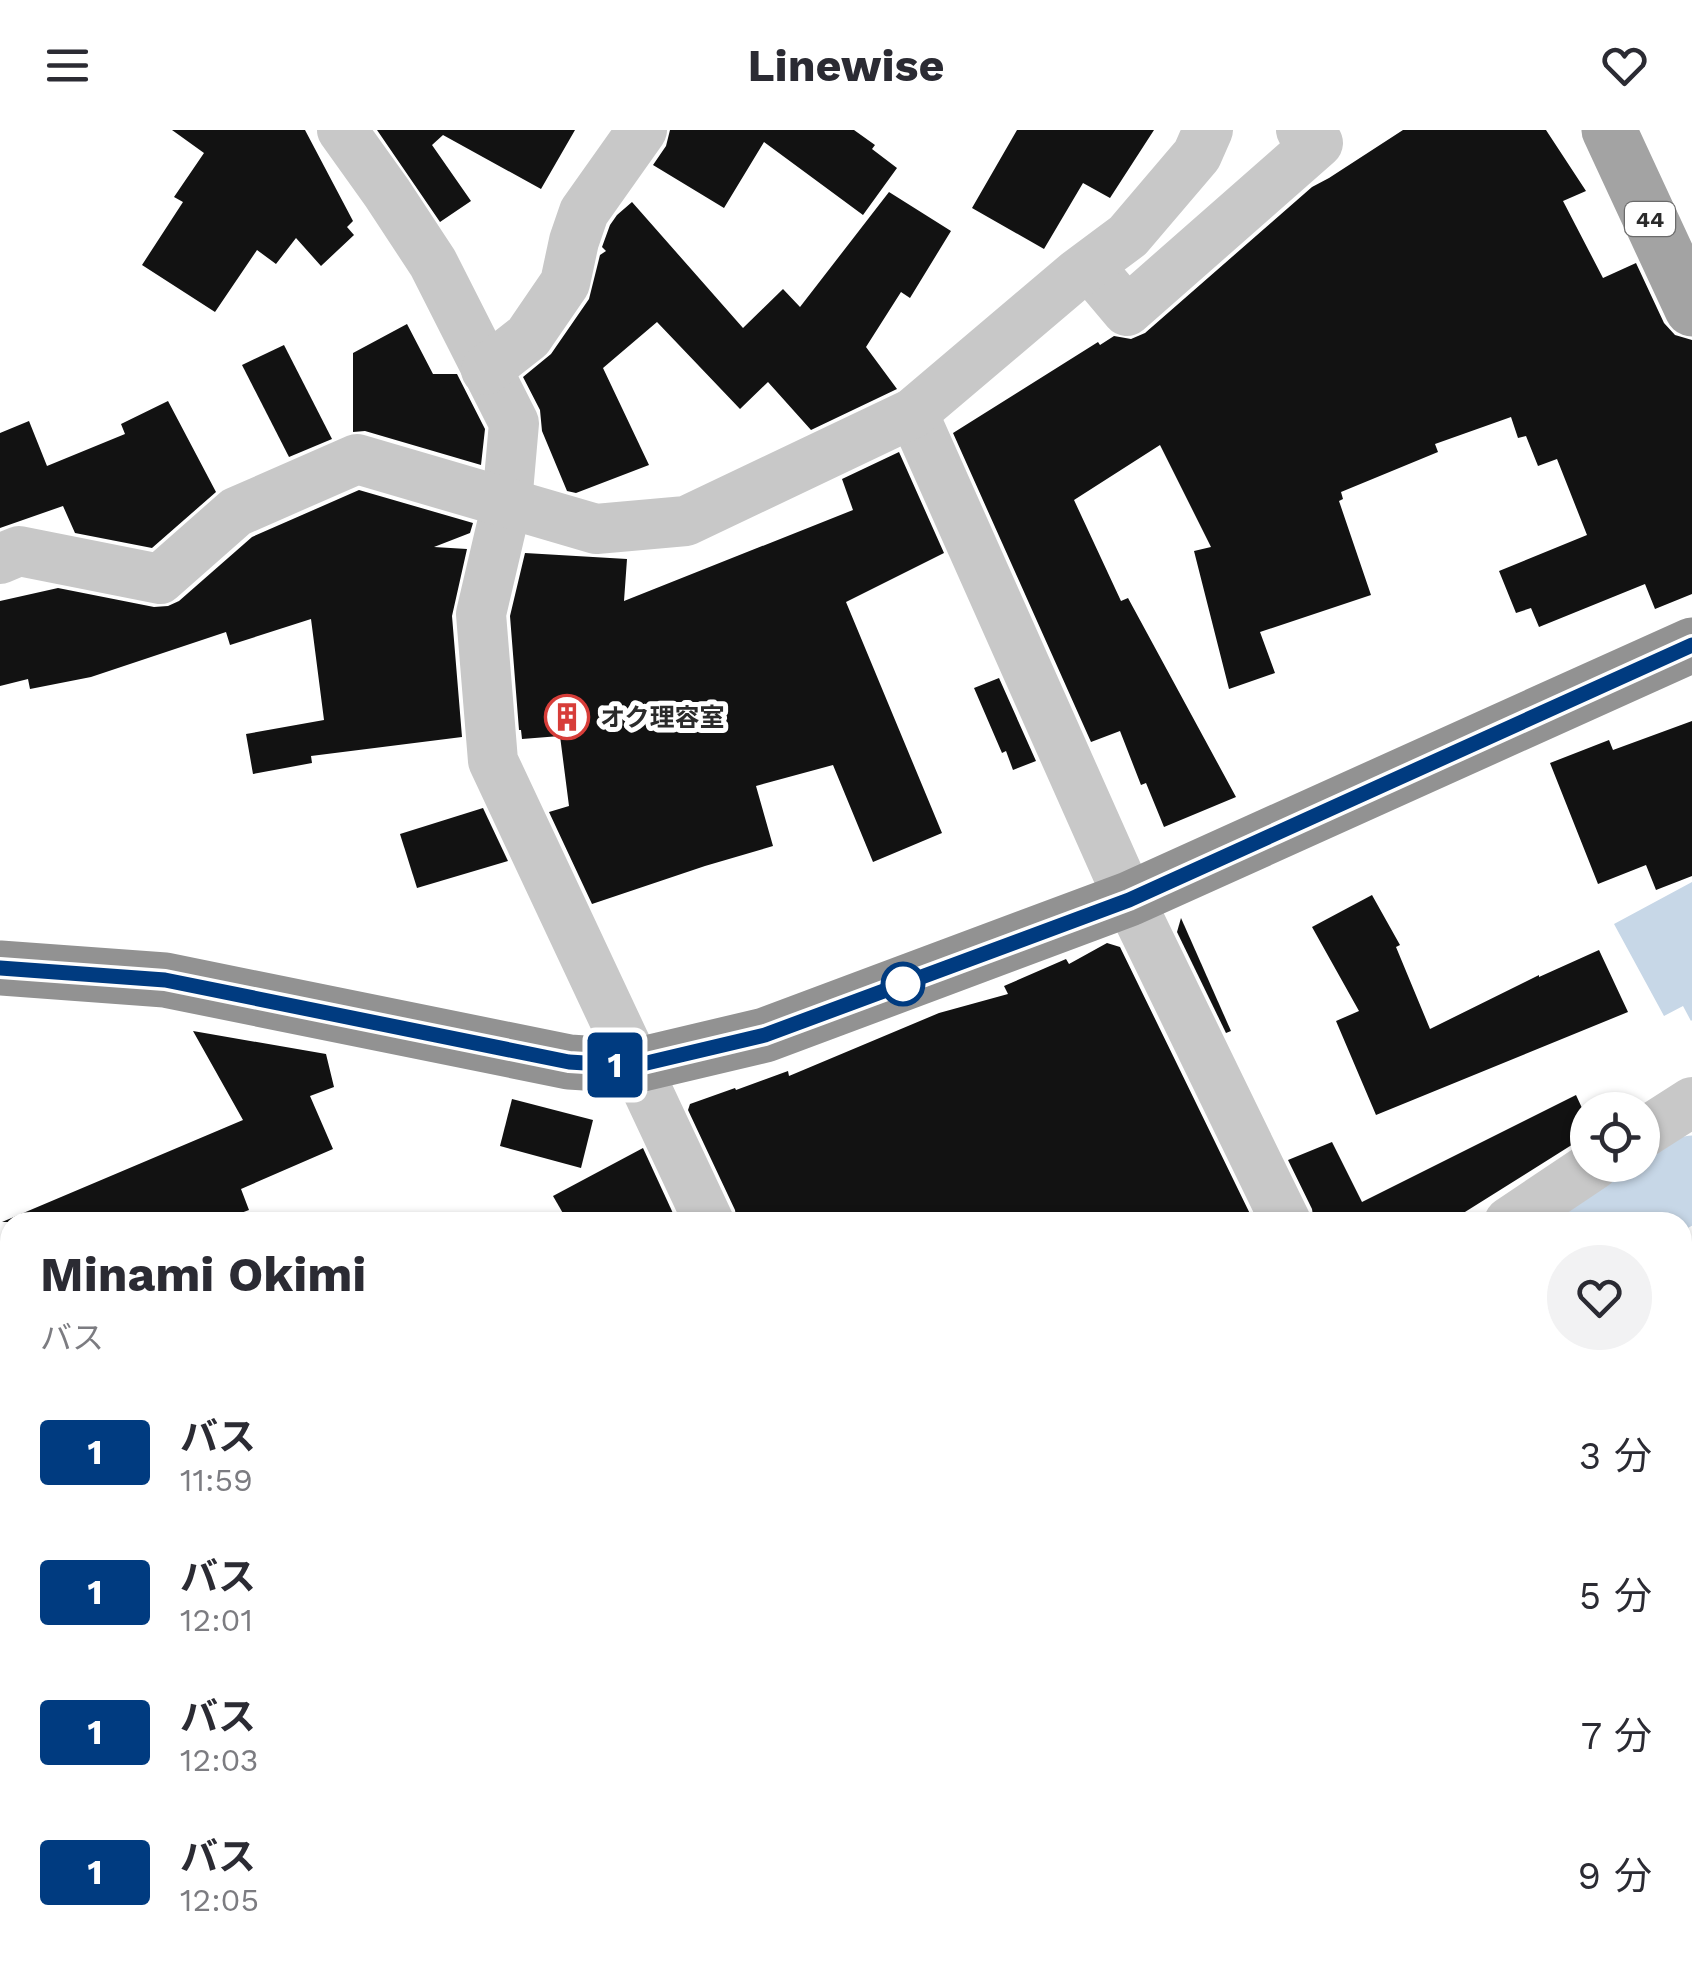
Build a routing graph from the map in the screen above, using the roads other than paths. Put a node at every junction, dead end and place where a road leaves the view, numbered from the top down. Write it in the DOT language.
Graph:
graph roads {
  1 [pos="342,130"];
  2 [pos="642,130"];
  3 [pos="1208,130"];
  4 [pos="1301,130"];
  5 [pos="1609,130"];
  6 [pos="1089,266"];
  7 [pos="1692,308"];
  8 [pos="486,370"];
  9 [pos="913,412"];
  10 [pos="507,503"];
  11 [pos="0,560"];
  12 [pos="1692,645"];
  13 [pos="1129,900"];
  14 [pos="0,968"];
  15 [pos="634,1066"];
  16 [pos="1692,1102"];
  17 [pos="1660,1122"];
  18 [pos="1570,1181"];
  19 [pos="704,1212"];
  20 [pos="1281,1212"];
  21 [pos="1524,1212"];
  1 -- 8 [label="street"];
  2 -- 8 [label="street"];
  3 -- 6 [label="street"];
  4 -- 6 [label="street"];
  5 -- 7 [label="main road, 44"];
  6 -- 9 [label="street"];
  8 -- 10 [label="street"];
  9 -- 10 [label="street"];
  9 -- 13 [label="street"];
  10 -- 11 [label="street"];
  10 -- 15 [label="street"];
  12 -- 13 [label="highway"];
  13 -- 15 [label="highway"];
  13 -- 20 [label="street"];
  14 -- 15 [label="highway"];
  15 -- 19 [label="street"];
  16 -- 17 [label="street"];
  18 -- 21 [label="street"];
}
